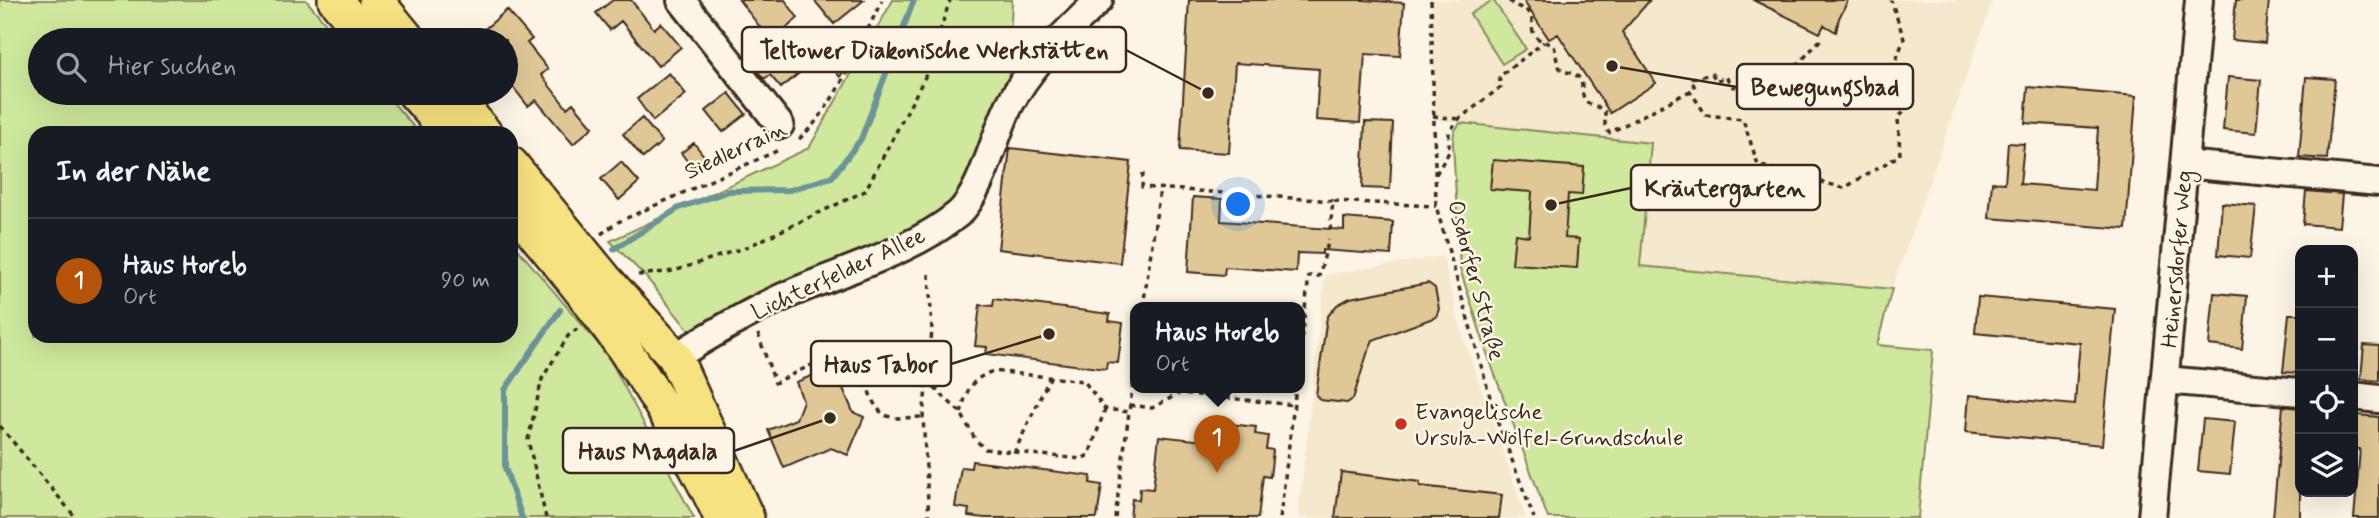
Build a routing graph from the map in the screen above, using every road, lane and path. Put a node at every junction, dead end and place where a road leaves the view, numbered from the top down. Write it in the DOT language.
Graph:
graph roads {
  1 [pos="376,0"];
  2 [pos="681,0"];
  3 [pos="882,0"];
  4 [pos="950,0"];
  5 [pos="1099,0"];
  6 [pos="1431,0"];
  7 [pos="1509,0"];
  8 [pos="1891,0"];
  9 [pos="2199,0"];
  10 [pos="340,2"];
  11 [pos="360,28"];
  12 [pos="399,28"];
  13 [pos="1823,37"];
  14 [pos="1545,41"];
  15 [pos="1790,73"];
  16 [pos="1780,84"];
  17 [pos="1690,91"];
  18 [pos="424,105"];
  19 [pos="462,105"];
  20 [pos="1433,116"];
  21 [pos="1459,120"];
  22 [pos="443,126"];
  23 [pos="479,126"];
  24 [pos="785,139"];
  25 [pos="2184,164"];
  26 [pos="518,172"];
  27 [pos="1143,173"];
  28 [pos="1435,176"];
  29 [pos="2379,181"];
  30 [pos="1160,189"];
  31 [pos="1333,201"];
  32 [pos="1436,206"];
  33 [pos="518,214"];
  34 [pos="1330,229"];
  35 [pos="1329,239"];
  36 [pos="581,249"];
  37 [pos="929,274"];
  38 [pos="605,279"];
  39 [pos="1144,302"];
  40 [pos="1305,309"];
  41 [pos="750,313"];
  42 [pos="598,315"];
  43 [pos="675,357"];
  44 [pos="1050,377"];
  45 [pos="2165,380"];
  46 [pos="927,381"];
  47 [pos="2295,392"];
  48 [pos="1132,393"];
  49 [pos="1295,393"];
  50 [pos="2358,397"];
  51 [pos="2379,399"];
  52 [pos="1130,405"];
  53 [pos="1294,405"];
  54 [pos="1105,409"];
  55 [pos="1129,412"];
  56 [pos="961,413"];
  57 [pos="923,417"];
  58 [pos="0,426"];
  59 [pos="1014,453"];
  60 [pos="76,518"];
  61 [pos="546,518"];
  62 [pos="721,518"];
  63 [pos="747,518"];
  64 [pos="929,518"];
  65 [pos="1115,518"];
  66 [pos="1280,518"];
  67 [pos="1534,518"];
  68 [pos="2152,518"];
  1 -- 12 [label="main road"];
  2 -- 24 [label="street"];
  3 -- 24 [label="path, Siedlerrain"];
  4 -- 38 [label="path"];
  5 -- 41 [label="street, Lichterfelder Allee"];
  6 -- 20 [label="path, Osdorfer Straße"];
  7 -- 14 [label="path"];
  8 -- 17 [label="path"];
  9 -- 25 [label="street, Heinersdorfer Weg"];
  10 -- 11 [label="main road"];
  13 -- 15 [label="path"];
  14 -- 17 [label="path"];
  14 -- 21 [label="path"];
  15 -- 16 [label="path"];
  15 -- 17 [label="path"];
  18 -- 22 [label="main road"];
  19 -- 23 [label="main road"];
  20 -- 21 [label="path"];
  20 -- 28 [label="path, Osdorfer Straße"];
  21 -- 28 [label="path"];
  24 -- 36 [label="path, Siedlerrain"];
  25 -- 29 [label="street"];
  25 -- 45 [label="street, Heinersdorfer Weg"];
  26 -- 36 [label="main road"];
  27 -- 30 [label="path"];
  28 -- 32 [label="path, Osdorfer Straße"];
  30 -- 31 [label="path"];
  30 -- 39 [label="path"];
  31 -- 32 [label="path"];
  31 -- 34 [label="path"];
  32 -- 67 [label="path, Osdorfer Straße"];
  33 -- 42 [label="main road"];
  35 -- 40 [label="path"];
  36 -- 38 [label="main road"];
  37 -- 46 [label="path"];
  38 -- 43 [label="main road"];
  41 -- 43 [label="street, Lichterfelder Allee"];
  41 -- 57 [label="path"];
  42 -- 61 [label="path"];
  42 -- 62 [label="main road"];
  43 -- 63 [label="main road"];
  44 -- 54 [label="path"];
  44 -- 56 [label="path"];
  44 -- 59 [label="path"];
  45 -- 47 [label="street"];
  45 -- 68 [label="street, Heinersdorfer Weg"];
  46 -- 56 [label="path"];
  46 -- 57 [label="path"];
  48 -- 52 [label="path"];
  49 -- 53 [label="path"];
  50 -- 51 [label="street"];
  52 -- 53 [label="path"];
  52 -- 55 [label="path"];
  53 -- 66 [label="path"];
  54 -- 55 [label="path"];
  54 -- 59 [label="path"];
  55 -- 65 [label="path"];
  56 -- 59 [label="path"];
  57 -- 64 [label="path"];
  58 -- 60 [label="path"];
}
